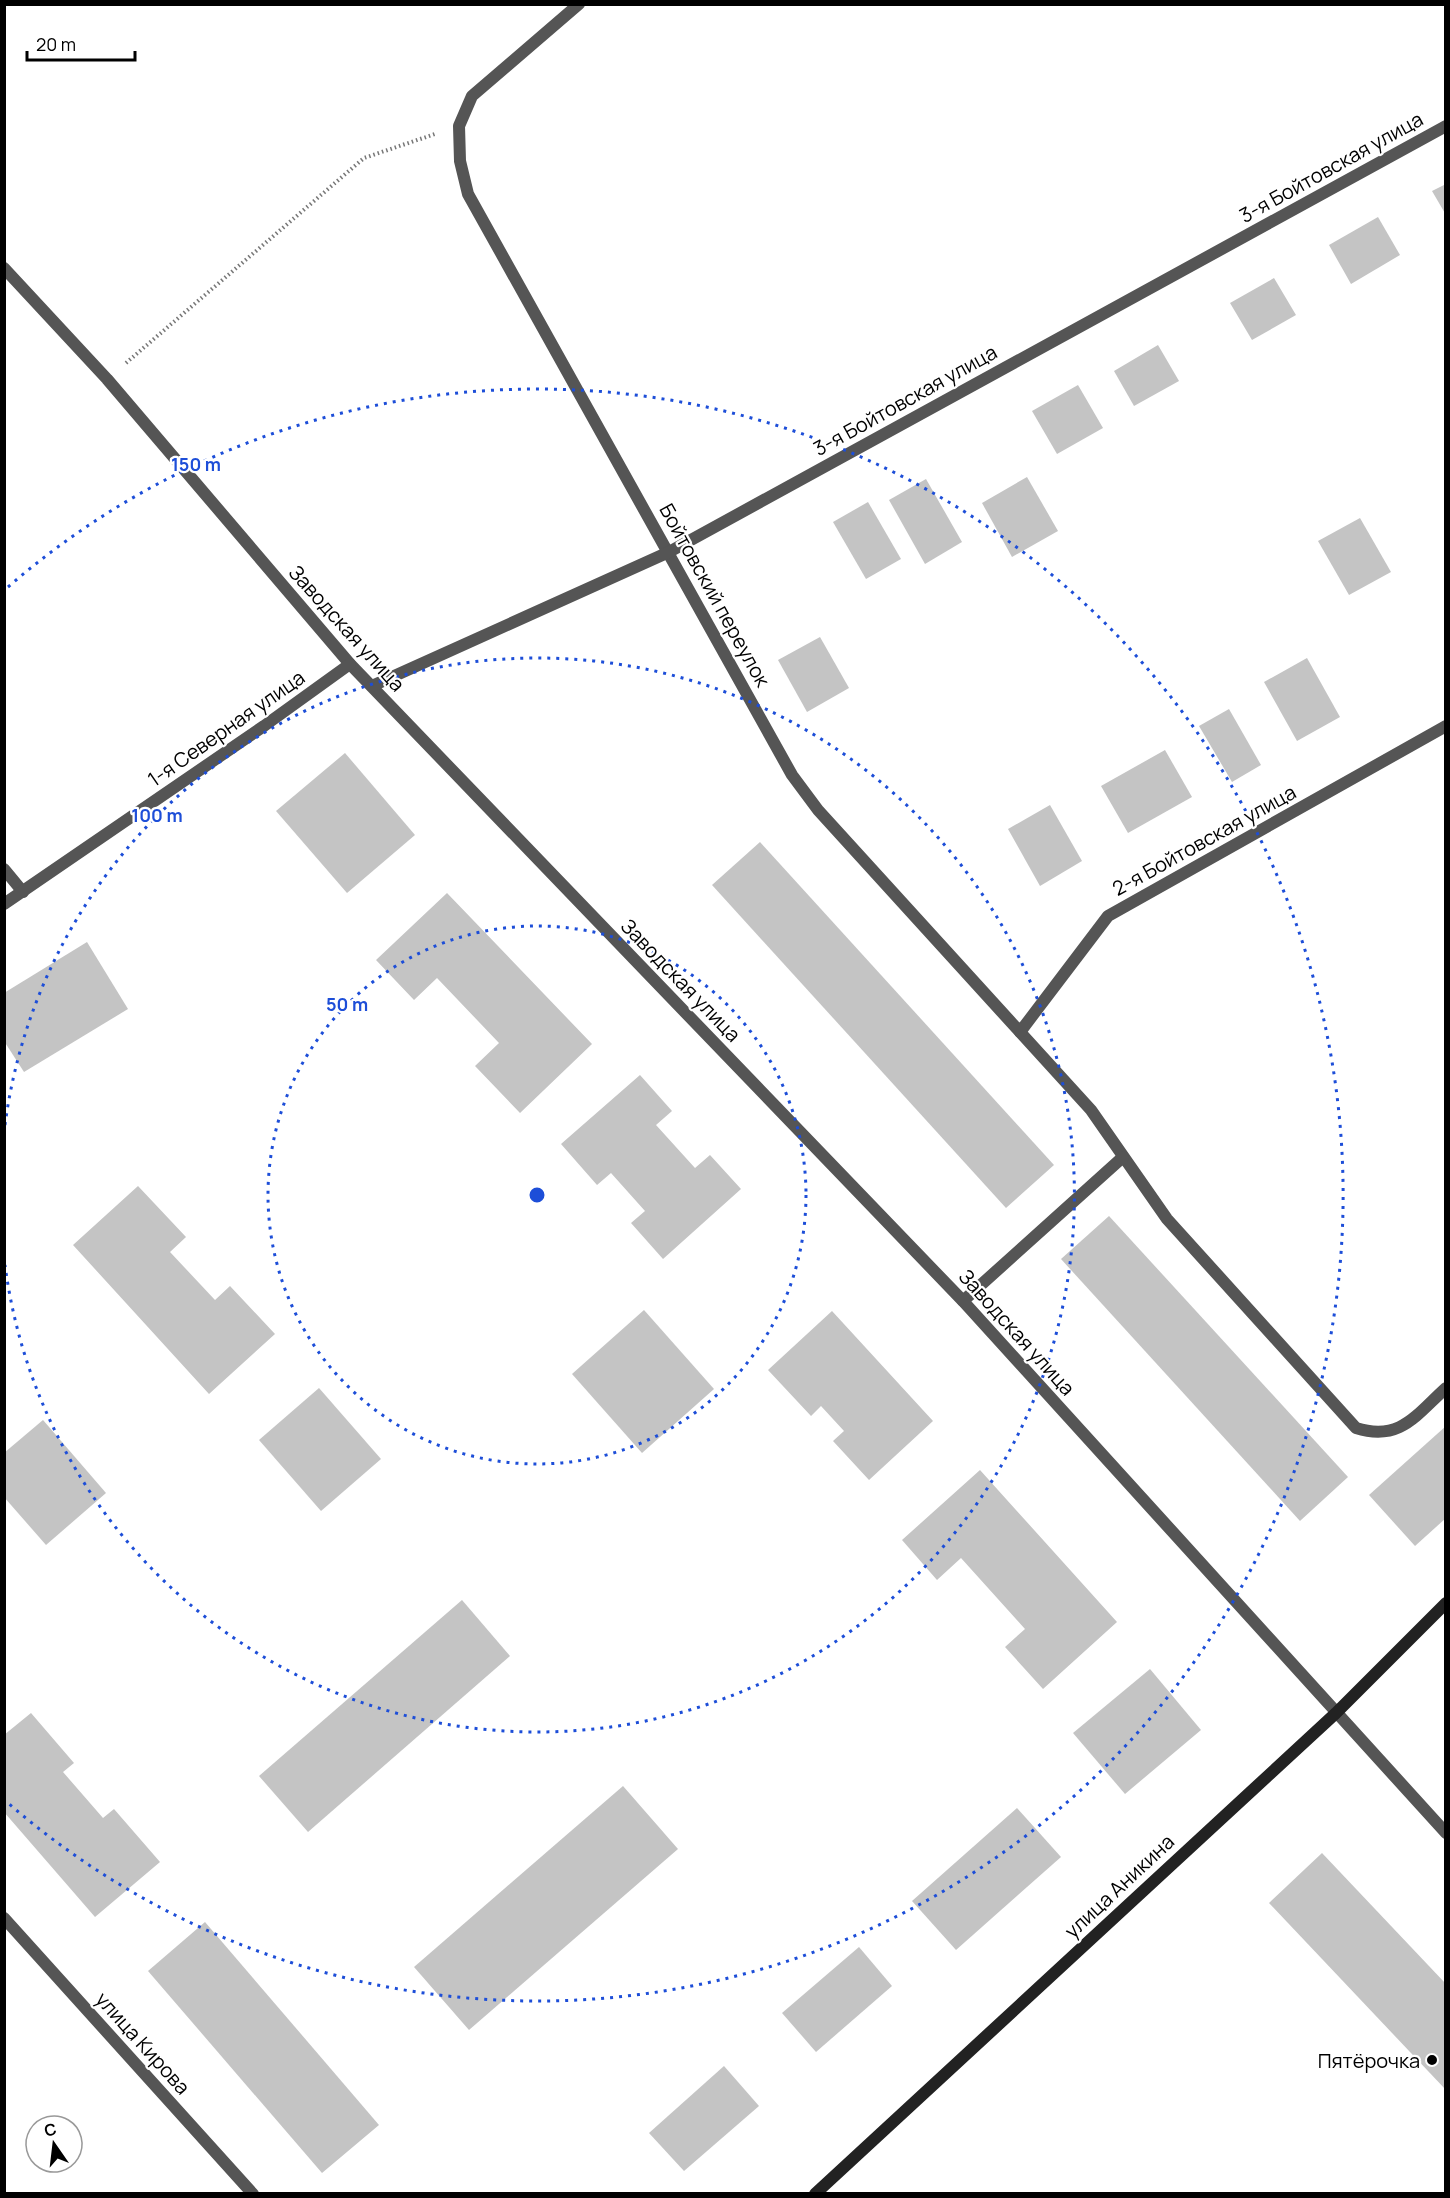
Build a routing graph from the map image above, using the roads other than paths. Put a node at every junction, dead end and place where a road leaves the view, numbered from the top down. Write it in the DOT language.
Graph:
graph roads {
  1 [pos="579,4"];
  2 [pos="1446,126"];
  3 [pos="4,268"];
  4 [pos="669,552"];
  5 [pos="350,664"];
  6 [pos="372,686"];
  7 [pos="1446,726"];
  8 [pos="4,869"];
  9 [pos="23,892"];
  10 [pos="4,904"];
  11 [pos="1020,1032"];
  12 [pos="1123,1157"];
  13 [pos="963,1301"];
  14 [pos="1446,1388"];
  15 [pos="1446,1603"];
  16 [pos="1336,1713"];
  17 [pos="1446,1833"];
  18 [pos="4,1918"];
  19 [pos="253,2193"];
  20 [pos="815,2193"];
  1 -- 4 [label="street, Бойтовский переулок"];
  2 -- 4 [label="street, 3-я Бойтовская улица"];
  3 -- 5 [label="street, Заводская улица"];
  4 -- 6 [label="street, 3-я Бойтовская улица"];
  4 -- 11 [label="street, Бойтовский переулок"];
  5 -- 6 [label="street, Заводская улица"];
  5 -- 9 [label="street, 1-я Северная улица"];
  6 -- 13 [label="street, Заводская улица"];
  7 -- 11 [label="street, 2-я Бойтовская улица"];
  8 -- 9 [label="street"];
  9 -- 10 [label="street, 1-я Северная улица"];
  11 -- 12 [label="street, Бойтовский переулок"];
  12 -- 13 [label="street"];
  12 -- 14 [label="street, Бойтовский переулок"];
  13 -- 16 [label="street, Заводская улица"];
  15 -- 16 [label="street, улица Аникина"];
  16 -- 17 [label="street, Заводская улица"];
  16 -- 20 [label="street, улица Аникина"];
  18 -- 19 [label="street, улица Кирова"];
}
